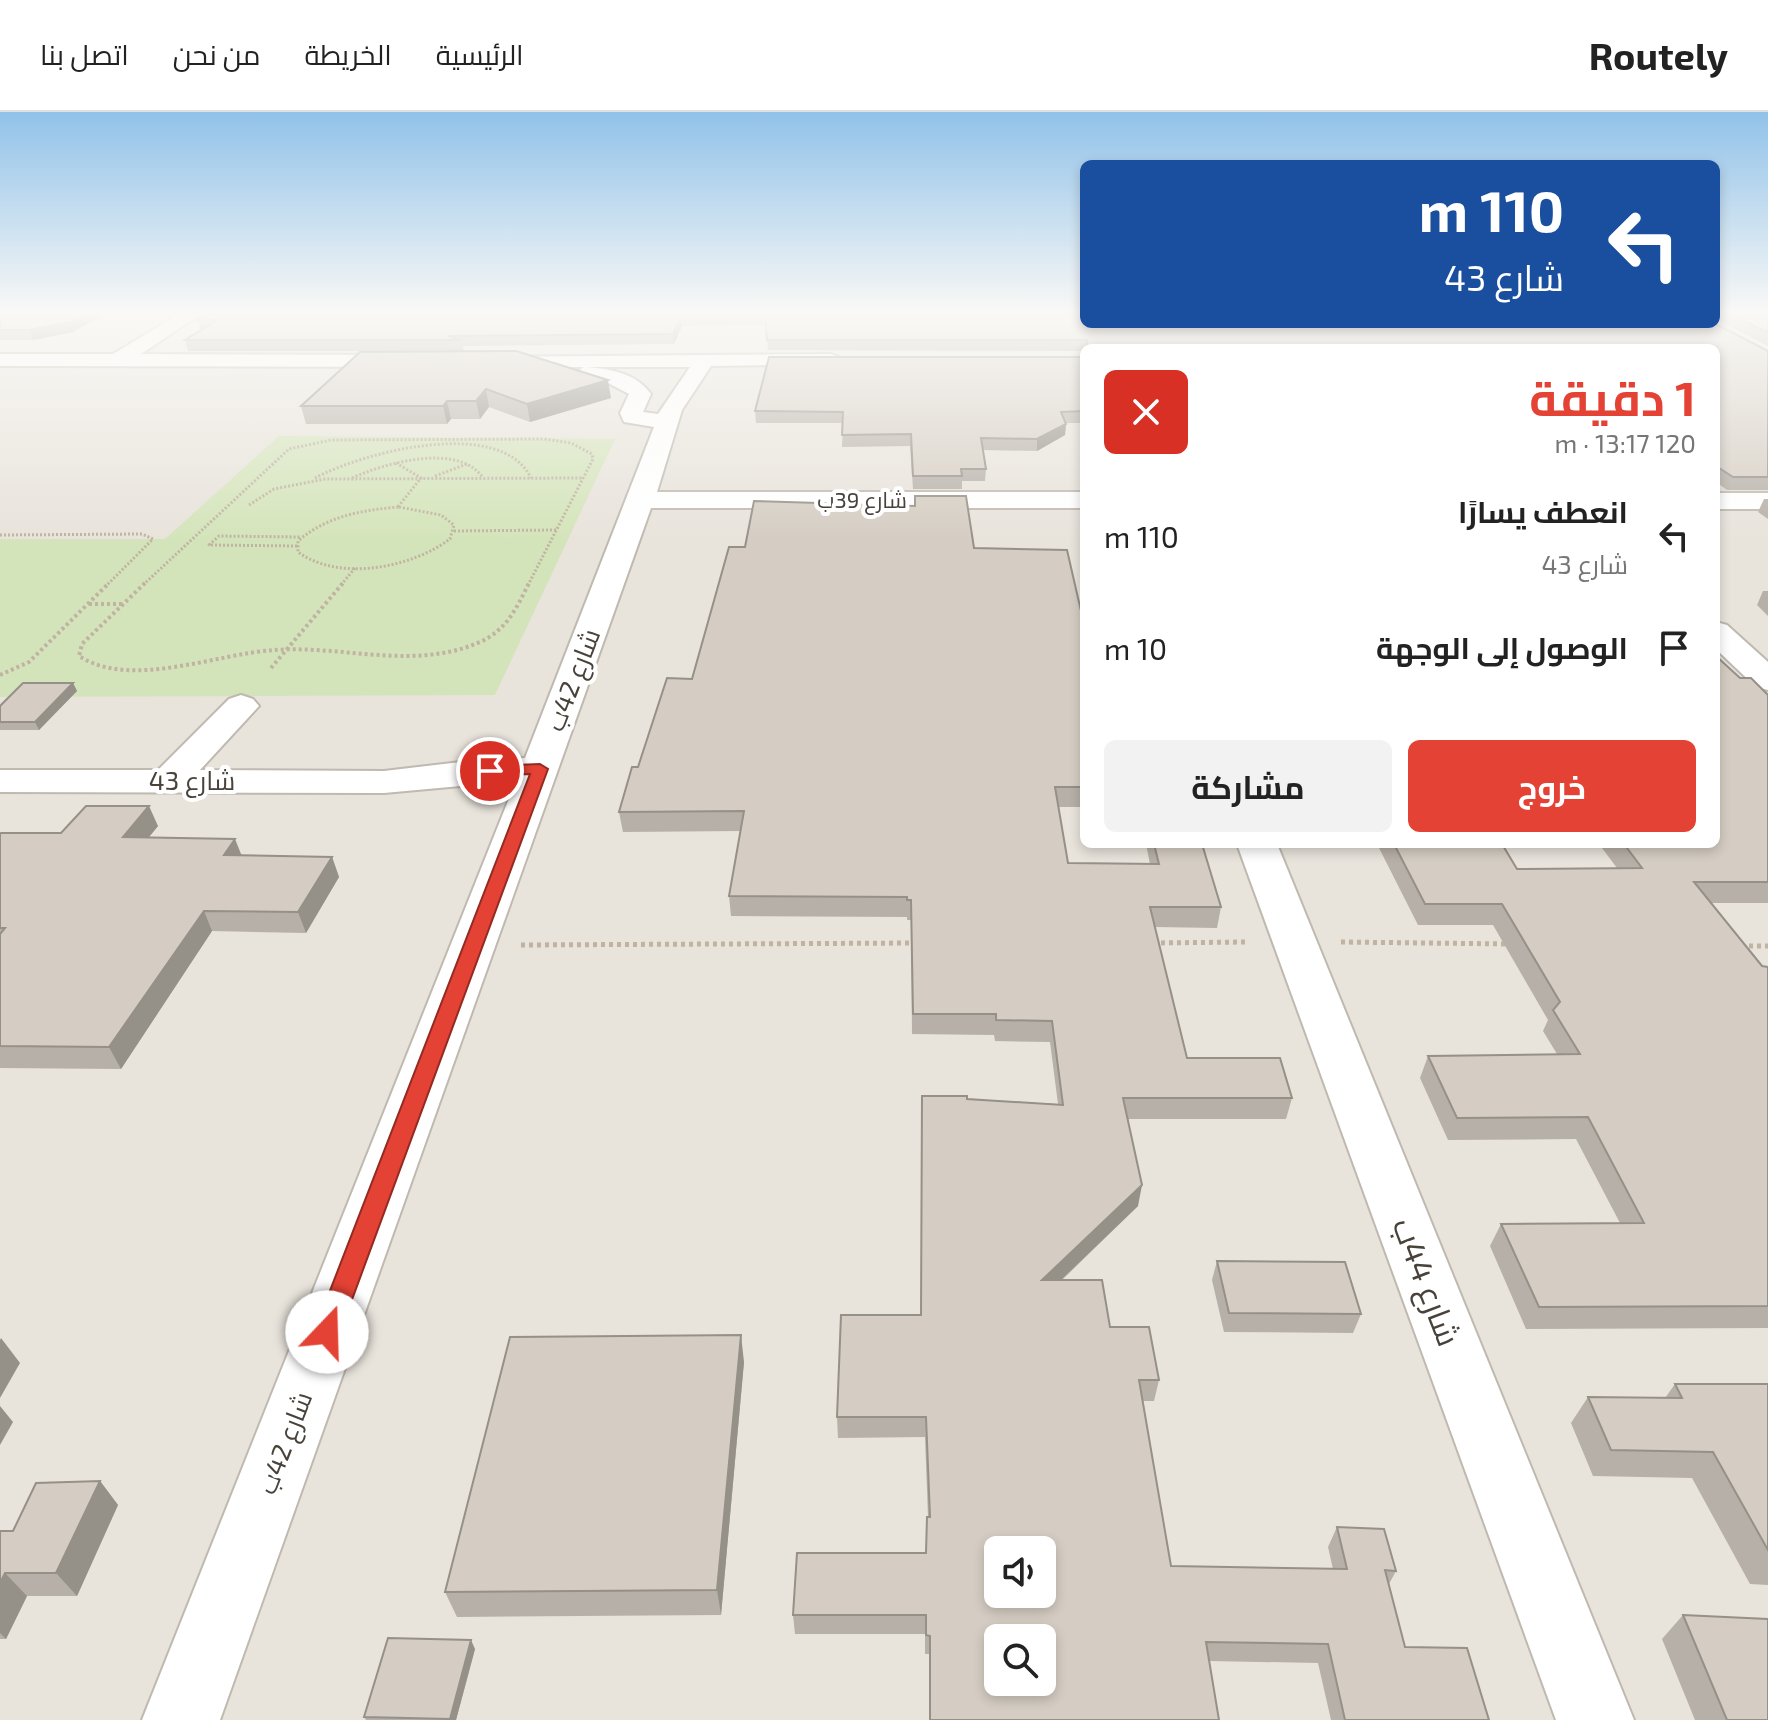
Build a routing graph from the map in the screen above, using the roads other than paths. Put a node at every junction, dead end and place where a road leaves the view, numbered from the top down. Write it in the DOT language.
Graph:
graph roads {
  1 [pos="637,390"];
  2 [pos="672,390"];
  3 [pos="685,390"];
  4 [pos="671,412"];
  5 [pos="641,500"];
  6 [pos="1080,500"];
  7 [pos="1720,501"];
  8 [pos="1768,501"];
  9 [pos="1720,636"];
  10 [pos="1768,680"];
  11 [pos="241,706"];
  12 [pos="0,781"];
  13 [pos="169,781"];
  14 [pos="534,784"];
  15 [pos="1259,848"];
  16 [pos="181,1720"];
  17 [pos="1595,1720"];
  1 -- 4 [label="street"];
  2 -- 4 [label="street"];
  3 -- 4 [label="street, شارع 42ب"];
  4 -- 5 [label="street, شارع 42ب"];
  5 -- 6 [label="street, شارع 39ب"];
  5 -- 14 [label="street, شارع 42ب"];
  7 -- 8 [label="street"];
  9 -- 10 [label="street"];
  11 -- 13 [label="street"];
  12 -- 13 [label="street, شارع 43"];
  13 -- 14 [label="street, شارع 43"];
  14 -- 16 [label="street, شارع 42ب"];
  15 -- 17 [label="street, شارع 44ب"];
}
